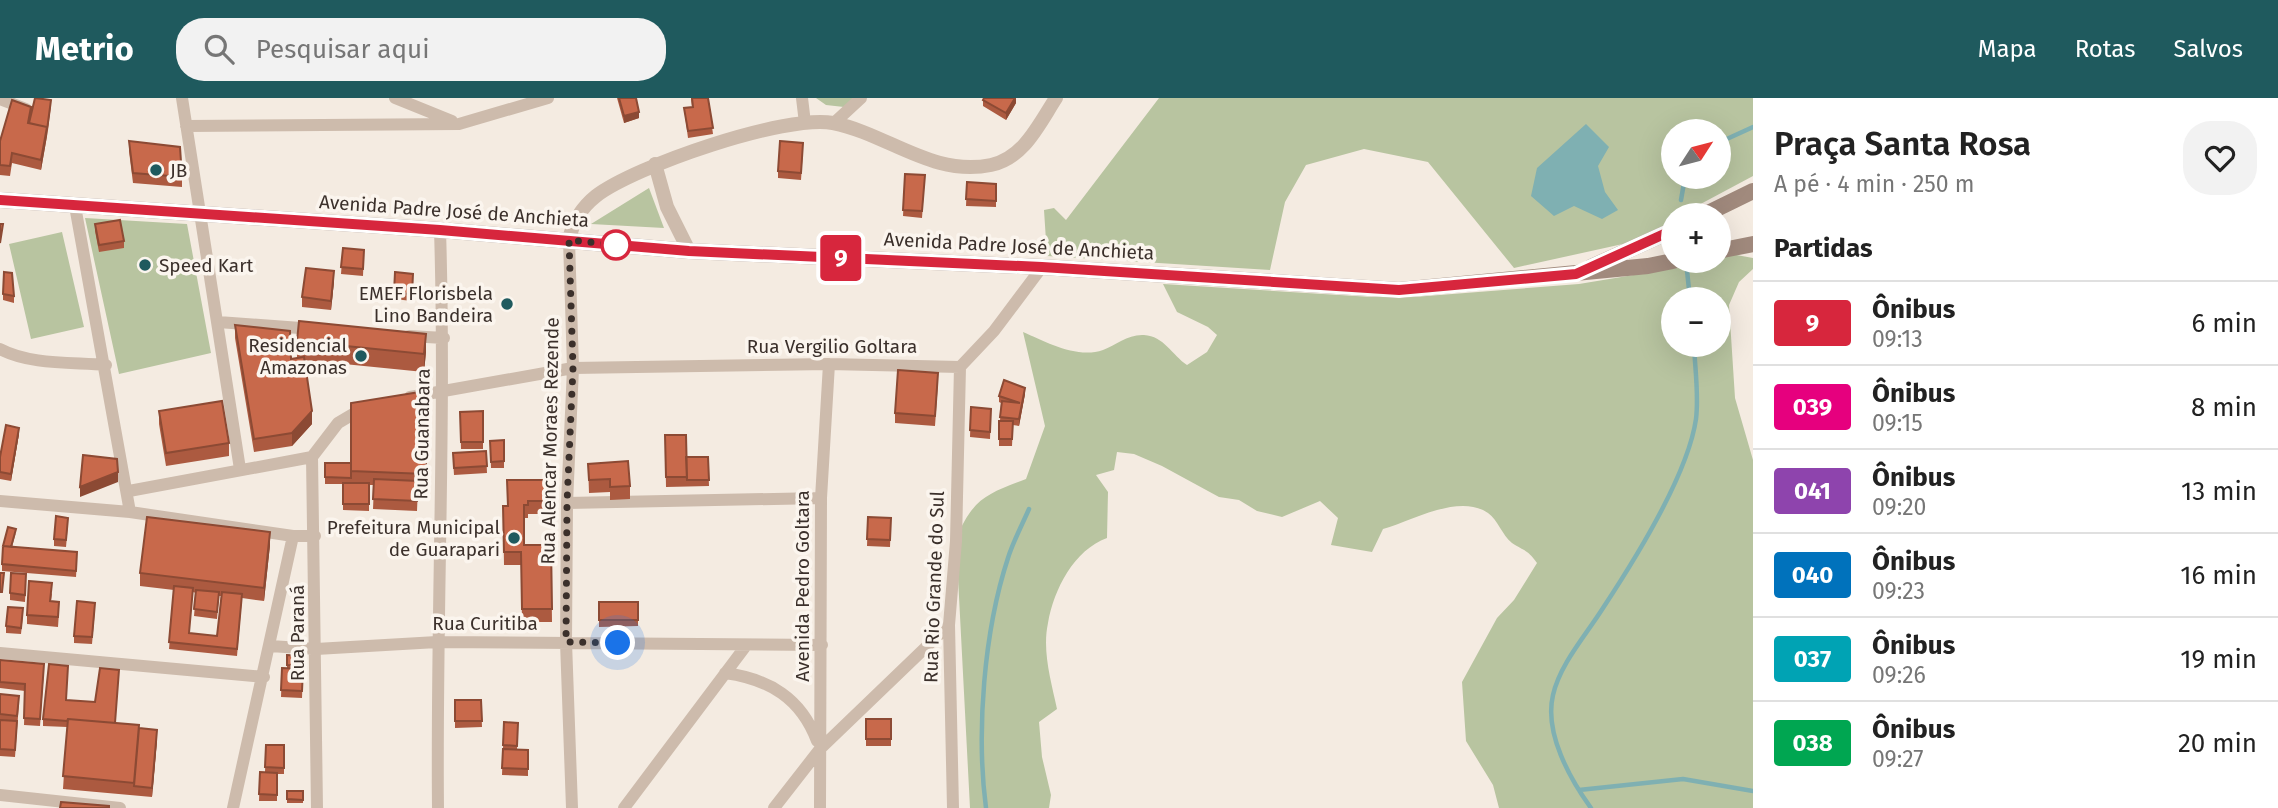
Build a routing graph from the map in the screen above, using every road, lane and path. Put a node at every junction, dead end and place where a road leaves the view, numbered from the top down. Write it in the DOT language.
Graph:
graph roads {
  1 [pos="181,98"];
  2 [pos="395,98"];
  3 [pos="548,98"];
  4 [pos="802,98"];
  5 [pos="861,98"];
  6 [pos="1056,98"];
  7 [pos="0,99"];
  8 [pos="30,110"];
  9 [pos="806,123"];
  10 [pos="834,123"];
  11 [pos="459,124"];
  12 [pos="186,126"];
  13 [pos="655,164"];
  14 [pos="1753,191"];
  15 [pos="0,200"];
  16 [pos="1728,203"];
  17 [pos="75,206"];
  18 [pos="198,212"];
  19 [pos="440,230"];
  20 [pos="1661,235"];
  21 [pos="569,240"];
  22 [pos="1753,244"];
  23 [pos="1731,248"];
  24 [pos="689,251"];
  25 [pos="1661,263"];
  26 [pos="1042,267"];
  27 [pos="1576,274"];
  28 [pos="218,322"];
  29 [pos="324,330"];
  30 [pos="391,334"];
  31 [pos="444,338"];
  32 [pos="3,352"];
  33 [pos="829,364"];
  34 [pos="106,365"];
  35 [pos="960,367"];
  36 [pos="573,368"];
  37 [pos="442,390"];
  38 [pos="400,399"];
  39 [pos="377,404"];
  40 [pos="312,457"];
  41 [pos="240,469"];
  42 [pos="129,491"];
  43 [pos="821,498"];
  44 [pos="0,501"];
  45 [pos="567,503"];
  46 [pos="131,512"];
  47 [pos="293,536"];
  48 [pos="315,536"];
  49 [pos="949,625"];
  50 [pos="437,642"];
  51 [pos="566,642"];
  52 [pos="822,645"];
  53 [pos="270,646"];
  54 [pos="745,647"];
  55 [pos="316,649"];
  56 [pos="0,653"];
  57 [pos="725,673"];
  58 [pos="264,677"];
  59 [pos="820,749"];
  60 [pos="0,794"];
  61 [pos="120,808"];
  62 [pos="233,808"];
  63 [pos="317,808"];
  64 [pos="438,808"];
  65 [pos="572,808"];
  66 [pos="624,808"];
  67 [pos="774,808"];
  68 [pos="820,808"];
  69 [pos="953,808"];
  1 -- 12 [label="street"];
  2 -- 11 [label="street"];
  3 -- 11 [label="street"];
  4 -- 9 [label="street"];
  5 -- 10 [label="street"];
  6 -- 10 [label="street"];
  7 -- 8 [label="street"];
  9 -- 10 [label="street"];
  9 -- 13 [label="street"];
  11 -- 12 [label="street"];
  12 -- 18 [label="street"];
  13 -- 21 [label="street"];
  13 -- 24 [label="street"];
  14 -- 16 [label="main road"];
  15 -- 17 [label="main road, Avenida Padre José de Anchieta"];
  17 -- 18 [label="main road, Avenida Padre José de Anchieta"];
  17 -- 34 [label="street"];
  18 -- 19 [label="main road, Avenida Padre José de Anchieta"];
  18 -- 28 [label="street"];
  19 -- 21 [label="main road, Avenida Padre José de Anchieta"];
  19 -- 31 [label="street, Rua Guanabara"];
  20 -- 27 [label="main road, Avenida Padre José de Anchieta"];
  21 -- 24 [label="main road, Avenida Padre José de Anchieta"];
  21 -- 36 [label="street, Rua Alencar Moraes Rezende"];
  22 -- 23 [label="main road"];
  24 -- 26 [label="main road, Avenida Padre José de Anchieta"];
  25 -- 27 [label="main road, Avenida Padre José de Anchieta"];
  26 -- 27 [label="main road, Avenida Padre José de Anchieta"];
  26 -- 35 [label="street"];
  28 -- 29 [label="street"];
  28 -- 41 [label="street"];
  30 -- 31 [label="street"];
  31 -- 37 [label="street, Rua Guanabara"];
  32 -- 34 [label="street"];
  33 -- 35 [label="street, Rua Vergilio Goltara"];
  33 -- 36 [label="street, Rua Vergilio Goltara"];
  33 -- 43 [label="street, Avenida Pedro Goltara"];
  34 -- 42 [label="street"];
  35 -- 49 [label="street, Rua Rio Grande do Sul"];
  36 -- 37 [label="street, Rua Vergilio Goltara"];
  36 -- 45 [label="street, Rua Alencar Moraes Rezende"];
  37 -- 38 [label="street, Rua Vergilio Goltara"];
  37 -- 50 [label="street, Rua Guanabara"];
  39 -- 40 [label="street"];
  40 -- 41 [label="street"];
  40 -- 48 [label="street, Rua Paraná"];
  41 -- 42 [label="street"];
  42 -- 46 [label="street"];
  43 -- 45 [label="street"];
  43 -- 52 [label="street, Avenida Pedro Goltara"];
  44 -- 46 [label="street"];
  45 -- 51 [label="street, Rua Alencar Moraes Rezende"];
  46 -- 47 [label="street"];
  47 -- 48 [label="street"];
  47 -- 53 [label="street"];
  48 -- 55 [label="street, Rua Paraná"];
  49 -- 59 [label="street"];
  49 -- 69 [label="street, Rua Rio Grande do Sul"];
  50 -- 51 [label="street, Rua Curitiba"];
  50 -- 55 [label="street, Rua Curitiba"];
  50 -- 64 [label="street, Rua Guanabara"];
  51 -- 54 [label="street, Rua Curitiba"];
  51 -- 65 [label="street, Rua Alencar Moraes Rezende"];
  52 -- 54 [label="street, Rua Curitiba"];
  52 -- 59 [label="street, Avenida Pedro Goltara"];
  53 -- 55 [label="street, Rua Curitiba"];
  53 -- 58 [label="street"];
  54 -- 57 [label="street"];
  55 -- 63 [label="street, Rua Paraná"];
  56 -- 58 [label="street"];
  57 -- 59 [label="street"];
  57 -- 66 [label="street"];
  58 -- 62 [label="street"];
  59 -- 67 [label="street"];
  59 -- 68 [label="street, Avenida Pedro Goltara"];
  60 -- 61 [label="street"];
}
